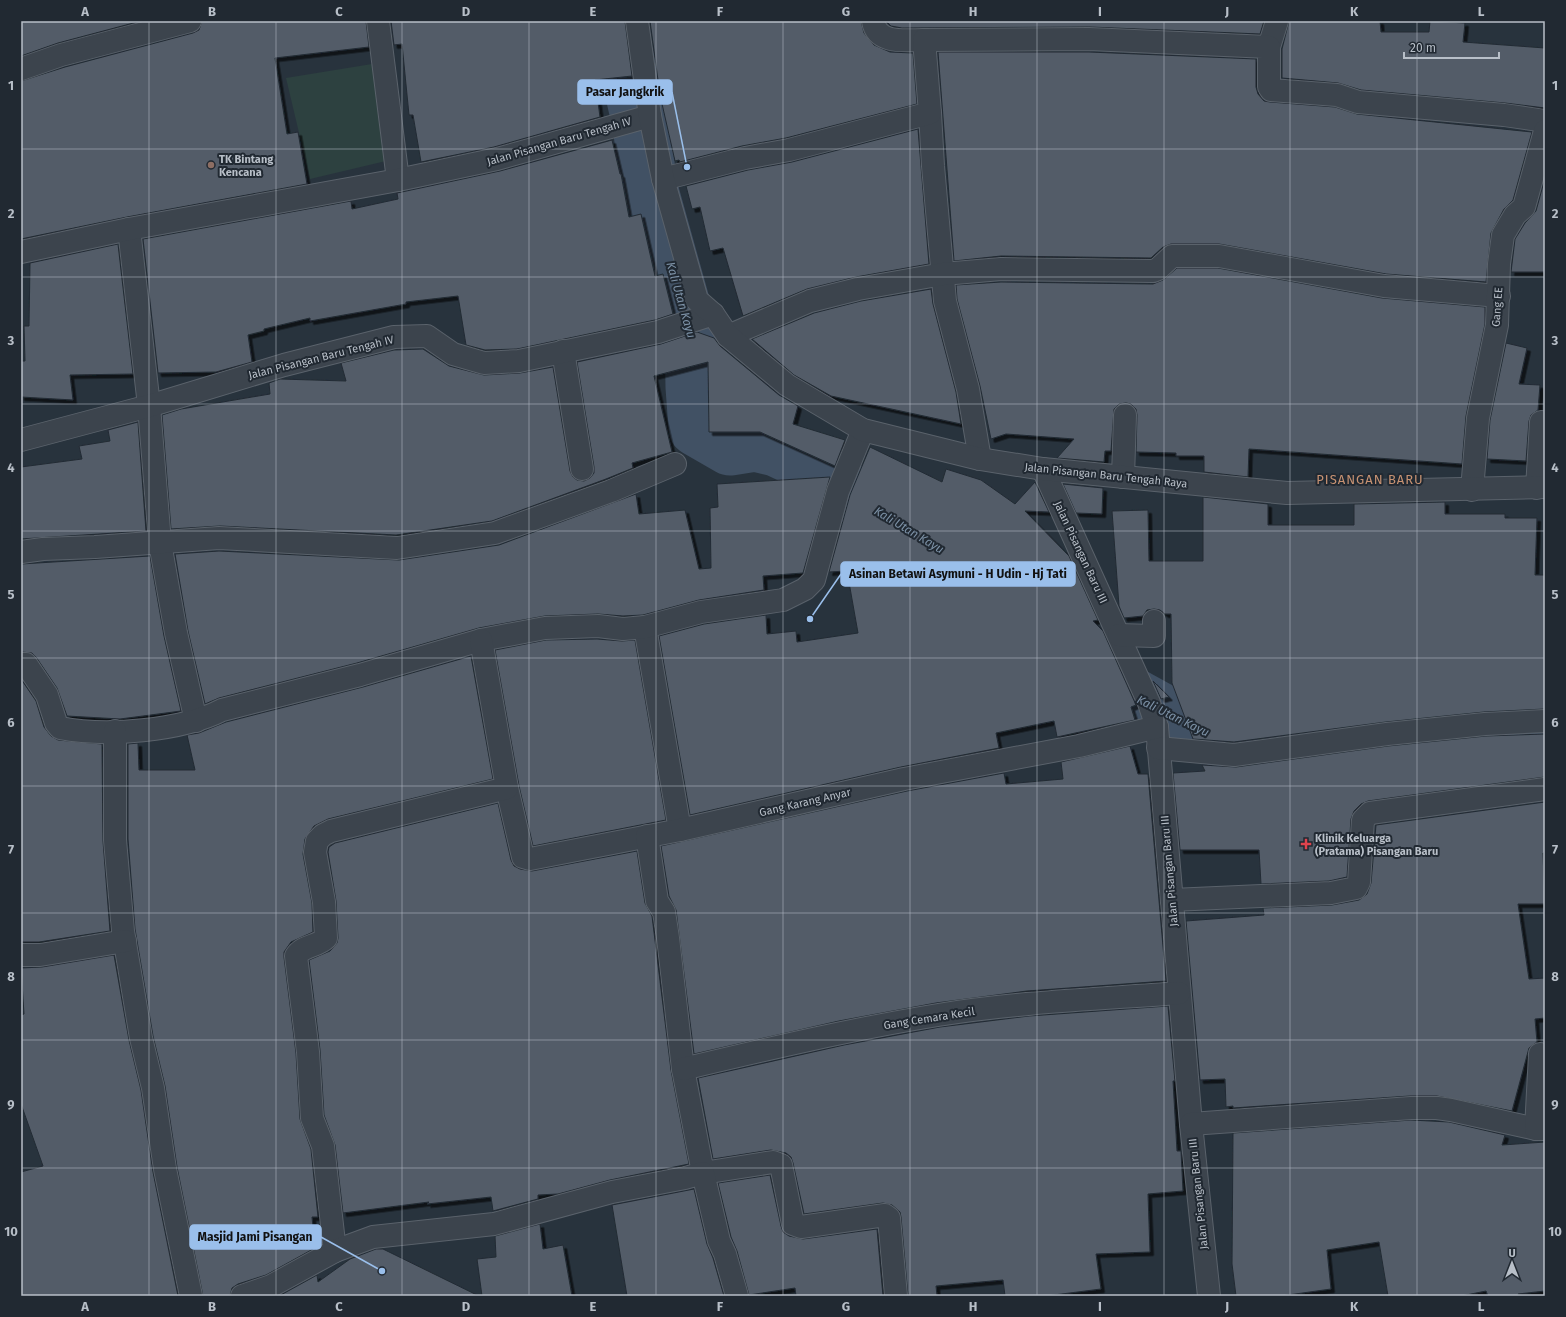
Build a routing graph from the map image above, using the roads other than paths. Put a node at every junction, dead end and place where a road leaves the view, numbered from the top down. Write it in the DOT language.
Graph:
graph roads {
  1 [pos="190,21"];
  2 [pos="378,21"];
  3 [pos="637,21"];
  4 [pos="873,21"];
  5 [pos="1277,21"];
  6 [pos="924,40"];
  7 [pos="1269,47"];
  8 [pos="21,69"];
  9 [pos="930,113"];
  10 [pos="643,118"];
  11 [pos="1545,121"];
  12 [pos="1545,131"];
  13 [pos="663,179"];
  14 [pos="398,180"];
  15 [pos="128,229"];
  16 [pos="21,252"];
  17 [pos="943,274"];
  18 [pos="1499,296"];
  19 [pos="697,320"];
  20 [pos="728,336"];
  21 [pos="563,351"];
  22 [pos="149,406"];
  23 [pos="1125,415"];
  24 [pos="1541,422"];
  25 [pos="863,430"];
  26 [pos="21,440"];
  27 [pos="980,459"];
  28 [pos="675,464"];
  29 [pos="582,469"];
  30 [pos="1043,469"];
  31 [pos="1123,477"];
  32 [pos="1541,488"];
  33 [pos="1472,490"];
  34 [pos="160,543"];
  35 [pos="21,552"];
  36 [pos="1154,621"];
  37 [pos="645,627"];
  38 [pos="1119,635"];
  39 [pos="482,640"];
  40 [pos="21,664"];
  41 [pos="196,721"];
  42 [pos="1545,721"];
  43 [pos="1155,724"];
  44 [pos="115,731"];
  45 [pos="507,788"];
  46 [pos="1545,788"];
  47 [pos="680,830"];
  48 [pos="647,836"];
  49 [pos="1172,900"];
  50 [pos="125,941"];
  51 [pos="21,954"];
  52 [pos="1180,993"];
  53 [pos="1540,1054"];
  54 [pos="682,1069"];
  55 [pos="1191,1124"];
  56 [pos="1540,1129"];
  57 [pos="703,1173"];
  58 [pos="335,1251"];
  59 [pos="191,1296"];
  60 [pos="242,1296"];
  61 [pos="737,1296"];
  62 [pos="896,1296"];
  63 [pos="1209,1296"];
  1 -- 8 [label="street"];
  2 -- 14 [label="street"];
  3 -- 10 [label="street, Jalan Pisangan Baru Tengah Raya"];
  4 -- 6 [label="street"];
  5 -- 7 [label="street"];
  6 -- 7 [label="street"];
  6 -- 9 [label="street"];
  7 -- 11 [label="street"];
  9 -- 13 [label="street"];
  9 -- 17 [label="street"];
  10 -- 13 [label="street, Jalan Pisangan Baru Tengah Raya"];
  10 -- 14 [label="street, Jalan Pisangan Baru Tengah IV"];
  12 -- 18 [label="street, Gang EE"];
  13 -- 19 [label="street, Jalan Pisangan Baru Tengah Raya"];
  14 -- 15 [label="street, Jalan Pisangan Baru Tengah IV"];
  15 -- 16 [label="street, Jalan Pisangan Baru Tengah IV"];
  15 -- 22 [label="street"];
  17 -- 18 [label="street"];
  17 -- 20 [label="street"];
  17 -- 27 [label="street"];
  18 -- 33 [label="street, Gang EE"];
  19 -- 20 [label="street, Jalan Pisangan Baru Tengah Raya"];
  19 -- 21 [label="street, Jalan Pisangan Baru Tengah IV"];
  20 -- 25 [label="street, Jalan Pisangan Baru Tengah Raya"];
  21 -- 22 [label="street, Jalan Pisangan Baru Tengah IV"];
  21 -- 29 [label="street"];
  22 -- 26 [label="street, Jalan Pisangan Baru Tengah IV"];
  22 -- 34 [label="street"];
  23 -- 31 [label="street"];
  24 -- 32 [label="street"];
  25 -- 27 [label="street, Jalan Pisangan Baru Tengah Raya"];
  25 -- 37 [label="street"];
  27 -- 30 [label="street, Jalan Pisangan Baru Tengah Raya"];
  28 -- 34 [label="street"];
  30 -- 31 [label="street, Jalan Pisangan Baru Tengah Raya"];
  30 -- 38 [label="street, Jalan Pisangan Baru III"];
  31 -- 33 [label="street, Jalan Pisangan Baru Tengah Raya"];
  32 -- 33 [label="street, Jalan Pisangan Baru Tengah Raya"];
  34 -- 35 [label="street"];
  34 -- 41 [label="street"];
  36 -- 38 [label="street"];
  37 -- 39 [label="street"];
  37 -- 47 [label="street"];
  38 -- 43 [label="street, Jalan Pisangan Baru III"];
  39 -- 41 [label="street"];
  39 -- 45 [label="street"];
  40 -- 44 [label="street"];
  41 -- 44 [label="street"];
  42 -- 43 [label="street, Gang Karang Anyar"];
  43 -- 47 [label="street, Gang Karang Anyar"];
  43 -- 49 [label="street, Jalan Pisangan Baru III"];
  44 -- 50 [label="street"];
  45 -- 48 [label="street, Gang Karang Anyar"];
  45 -- 58 [label="street"];
  46 -- 49 [label="street"];
  47 -- 48 [label="street, Gang Karang Anyar"];
  48 -- 54 [label="street"];
  49 -- 52 [label="street, Jalan Pisangan Baru III"];
  50 -- 51 [label="street"];
  50 -- 59 [label="street"];
  52 -- 54 [label="street, Gang Cemara Kecil"];
  52 -- 55 [label="street, Jalan Pisangan Baru III"];
  53 -- 56 [label="street"];
  54 -- 57 [label="street"];
  55 -- 56 [label="street"];
  55 -- 63 [label="street, Jalan Pisangan Baru III"];
  57 -- 58 [label="street"];
  57 -- 61 [label="street"];
  57 -- 62 [label="street"];
  58 -- 60 [label="street"];
}
